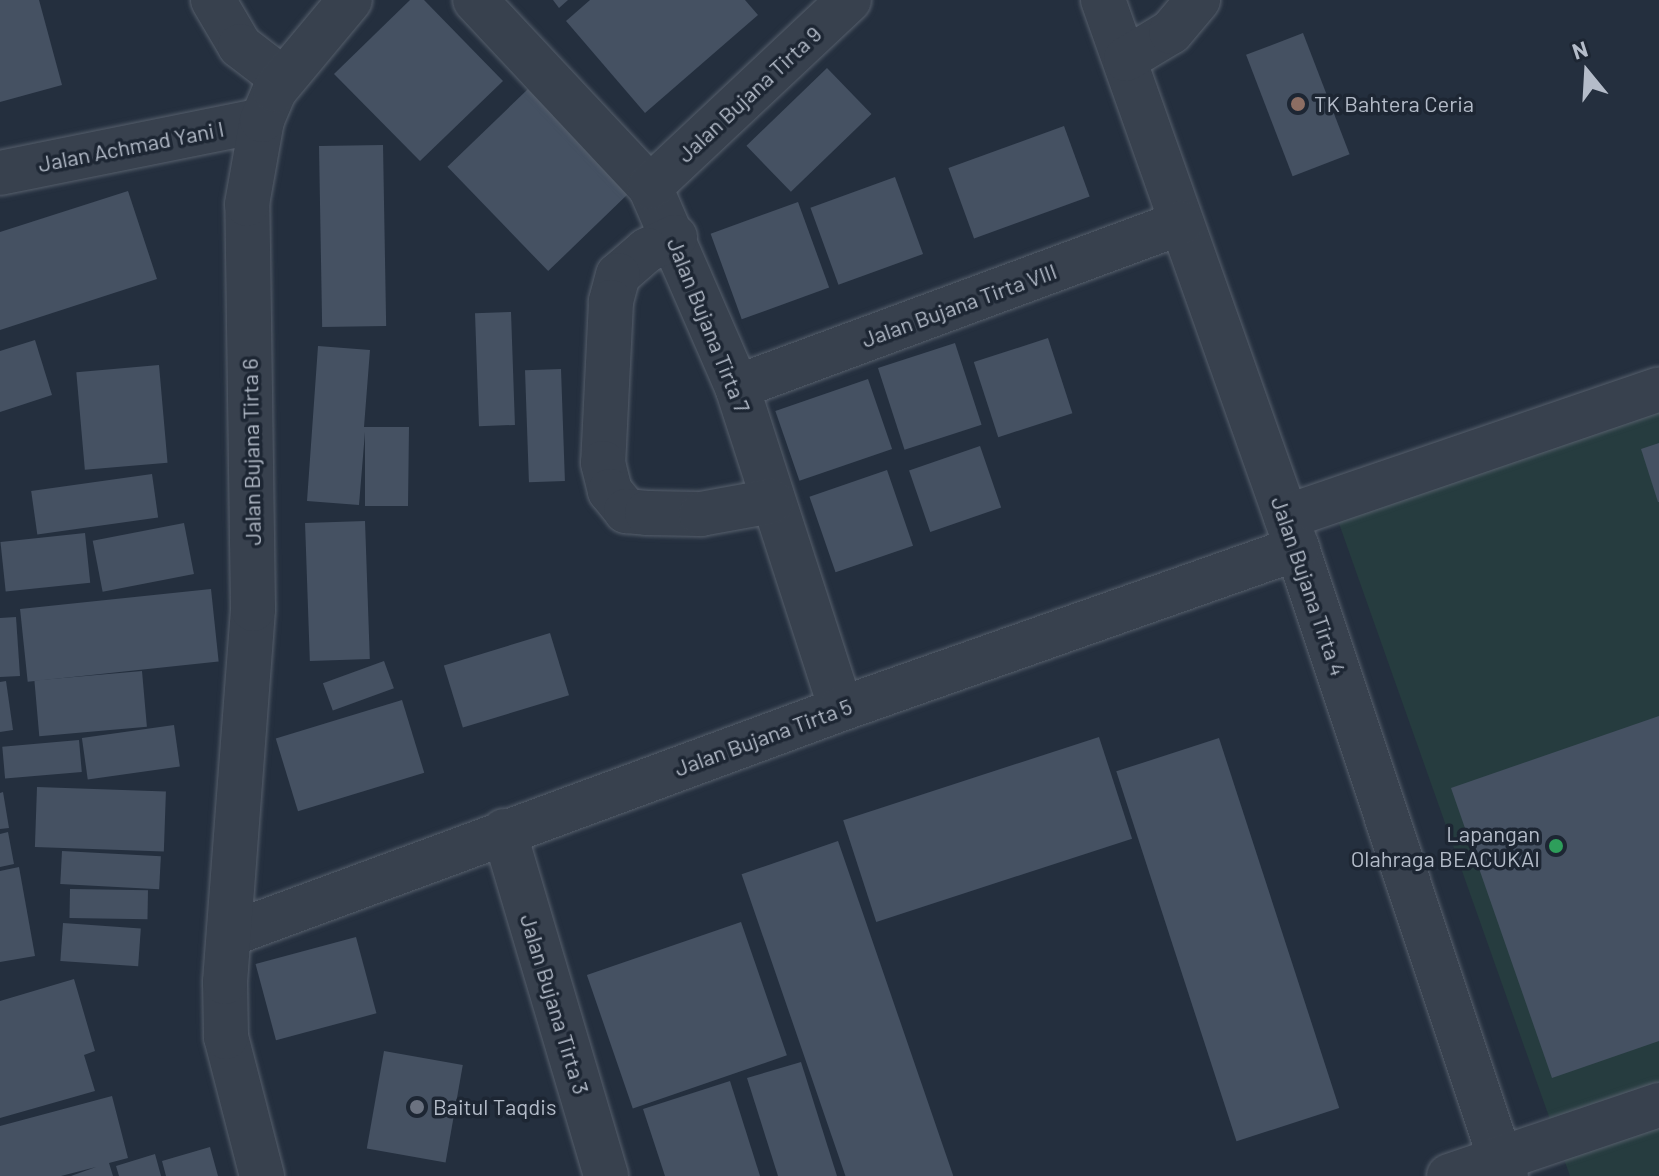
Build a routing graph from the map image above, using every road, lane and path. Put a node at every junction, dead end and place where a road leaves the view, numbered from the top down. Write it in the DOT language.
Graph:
graph roads {
  1 [pos="213,0"];
  2 [pos="350,0"];
  3 [pos="475,0"];
  4 [pos="849,0"];
  5 [pos="1103,0"];
  6 [pos="1198,0"];
  7 [pos="1126,59"];
  8 [pos="283,79"];
  9 [pos="262,120"];
  10 [pos="0,173"];
  11 [pos="650,187"];
  12 [pos="1181,223"];
  13 [pos="675,237"];
  14 [pos="737,387"];
  15 [pos="1659,389"];
  16 [pos="772,501"];
  17 [pos="1292,533"];
  18 [pos="841,709"];
  19 [pos="504,831"];
  20 [pos="231,934"];
  21 [pos="1659,1105"];
  22 [pos="1503,1168"];
  23 [pos="262,1176"];
  24 [pos="606,1176"];
  25 [pos="1449,1176"];
  1 -- 8 [label="street"];
  2 -- 8 [label="street, Jalan Bujana Tirta 6"];
  3 -- 11 [label="street, Jalan Bujana Tirta 7"];
  4 -- 11 [label="street, Jalan Bujana Tirta 9"];
  5 -- 7 [label="street, Jalan Bujana Tirta 4"];
  6 -- 7 [label="street"];
  7 -- 12 [label="street, Jalan Bujana Tirta 4"];
  8 -- 9 [label="street, Jalan Bujana Tirta 6"];
  9 -- 10 [label="street, Jalan Achmad Yani I"];
  9 -- 20 [label="street, Jalan Bujana Tirta 6"];
  11 -- 13 [label="street, Jalan Bujana Tirta 7"];
  12 -- 14 [label="street, Jalan Bujana Tirta VIII"];
  12 -- 17 [label="street, Jalan Bujana Tirta 4"];
  13 -- 14 [label="street, Jalan Bujana Tirta 7"];
  13 -- 16 [label="street"];
  14 -- 16 [label="street, Jalan Bujana Tirta 7"];
  15 -- 17 [label="street, Jalan Bujana Tirta 5"];
  16 -- 18 [label="street, Jalan Bujana Tirta 7"];
  17 -- 18 [label="street, Jalan Bujana Tirta 5"];
  17 -- 22 [label="street, Jalan Bujana Tirta 4"];
  18 -- 19 [label="street, Jalan Bujana Tirta 5"];
  19 -- 20 [label="street, Jalan Bujana Tirta 5"];
  19 -- 24 [label="street, Jalan Bujana Tirta 3"];
  20 -- 23 [label="street, Jalan Bujana Tirta 6"];
  21 -- 22 [label="street"];
  22 -- 25 [label="street"];
}
